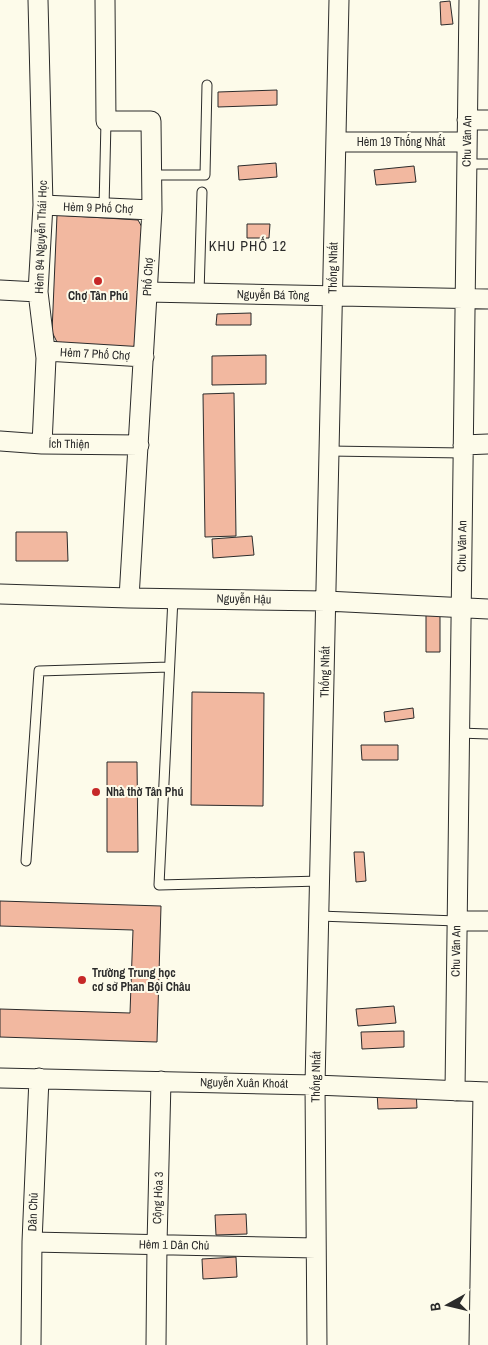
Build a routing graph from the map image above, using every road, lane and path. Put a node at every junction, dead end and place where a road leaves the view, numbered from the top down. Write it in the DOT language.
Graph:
graph roads {
  1 [pos="38,0"];
  2 [pos="105,0"];
  3 [pos="339,0"];
  4 [pos="469,0"];
  5 [pos="207,85"];
  6 [pos="468,120"];
  7 [pos="488,120"];
  8 [pos="106,121"];
  9 [pos="336,142"];
  10 [pos="467,142"];
  11 [pos="467,164"];
  12 [pos="488,164"];
  13 [pos="152,175"];
  14 [pos="202,192"];
  15 [pos="44,206"];
  16 [pos="104,208"];
  17 [pos="152,210"];
  18 [pos="0,290"];
  19 [pos="38,292"];
  20 [pos="148,292"];
  21 [pos="199,294"];
  22 [pos="333,296"];
  23 [pos="465,299"];
  24 [pos="488,300"];
  25 [pos="46,352"];
  26 [pos="144,357"];
  27 [pos="0,442"];
  28 [pos="42,444"];
  29 [pos="488,444"];
  30 [pos="138,445"];
  31 [pos="463,449"];
  32 [pos="329,451"];
  33 [pos="0,594"];
  34 [pos="129,598"];
  35 [pos="173,598"];
  36 [pos="326,600"];
  37 [pos="461,607"];
  38 [pos="488,609"];
  39 [pos="169,667"];
  40 [pos="459,732"];
  41 [pos="488,734"];
  42 [pos="26,861"];
  43 [pos="320,882"];
  44 [pos="319,916"];
  45 [pos="488,921"];
  46 [pos="457,922"];
  47 [pos="0,1078"];
  48 [pos="39,1078"];
  49 [pos="161,1081"];
  50 [pos="315,1085"];
  51 [pos="455,1091"];
  52 [pos="485,1092"];
  53 [pos="32,1242"];
  54 [pos="157,1244"];
  55 [pos="316,1248"];
  56 [pos="31,1345"];
  57 [pos="156,1345"];
  58 [pos="317,1345"];
  59 [pos="479,1345"];
  1 -- 15 [label="street, Hẻm 94 Nguyễn Thái Học"];
  2 -- 8 [label="street"];
  3 -- 9 [label="street, Thống Nhất"];
  4 -- 6 [label="street, Chu Văn An"];
  5 -- 13 [label="lane"];
  6 -- 7 [label="street"];
  6 -- 10 [label="street, Chu Văn An"];
  8 -- 13 [label="street, Phố Chợ"];
  8 -- 16 [label="lane"];
  9 -- 10 [label="street, Hẻm 19 Thống Nhất"];
  9 -- 22 [label="street, Thống Nhất"];
  10 -- 11 [label="street, Chu Văn An"];
  11 -- 12 [label="lane"];
  11 -- 23 [label="street, Chu Văn An"];
  13 -- 17 [label="street, Phố Chợ"];
  14 -- 21 [label="lane"];
  15 -- 16 [label="street, Hẻm 9 Phố Chợ"];
  15 -- 19 [label="street, Hẻm 94 Nguyễn Thái Học"];
  16 -- 17 [label="street, Hẻm 9 Phố Chợ"];
  17 -- 20 [label="street, Phố Chợ"];
  18 -- 19 [label="street"];
  19 -- 25 [label="street, Hẻm 94 Nguyễn Thái Học"];
  20 -- 21 [label="street, Nguyễn Bá Tòng"];
  20 -- 26 [label="street, Phố Chợ"];
  21 -- 22 [label="street, Nguyễn Bá Tòng"];
  22 -- 23 [label="street, Nguyễn Bá Tòng"];
  22 -- 32 [label="street, Thống Nhất"];
  23 -- 24 [label="street, Nguyễn Bá Tòng"];
  23 -- 31 [label="street, Chu Văn An"];
  25 -- 26 [label="street, Hẻm 7 Phố Chợ"];
  25 -- 28 [label="street, Hẻm 94 Nguyễn Thái Học"];
  26 -- 30 [label="street, Phố Chợ"];
  27 -- 28 [label="street, Ích Thiện"];
  28 -- 30 [label="street, Ích Thiện"];
  29 -- 31 [label="street"];
  30 -- 34 [label="street, Phố Chợ"];
  31 -- 32 [label="lane"];
  31 -- 37 [label="street, Chu Văn An"];
  32 -- 36 [label="street, Thống Nhất"];
  33 -- 34 [label="street, Nguyễn Hậu"];
  34 -- 35 [label="street, Nguyễn Hậu"];
  35 -- 36 [label="street, Nguyễn Hậu"];
  35 -- 39 [label="lane"];
  36 -- 37 [label="street, Nguyễn Hậu"];
  36 -- 43 [label="street, Thống Nhất"];
  37 -- 38 [label="street, Nguyễn Hậu"];
  37 -- 40 [label="street, Chu Văn An"];
  39 -- 42 [label="lane"];
  39 -- 43 [label="lane"];
  40 -- 41 [label="lane"];
  40 -- 46 [label="street, Chu Văn An"];
  43 -- 44 [label="street, Thống Nhất"];
  44 -- 46 [label="lane"];
  44 -- 50 [label="street, Thống Nhất"];
  45 -- 46 [label="street"];
  46 -- 51 [label="street, Chu Văn An"];
  47 -- 48 [label="street, Nguyễn Xuân Khoát"];
  48 -- 49 [label="street, Nguyễn Xuân Khoát"];
  48 -- 53 [label="street, Dân Chủ"];
  49 -- 50 [label="street, Nguyễn Xuân Khoát"];
  49 -- 54 [label="street, Cộng Hòa 3"];
  50 -- 51 [label="street, Nguyễn Xuân Khoát"];
  50 -- 55 [label="street, Thống Nhất"];
  51 -- 52 [label="street, Nguyễn Xuân Khoát"];
  52 -- 59 [label="street"];
  53 -- 54 [label="street, Hẻm 1 Dân Chủ"];
  53 -- 56 [label="street, Dân Chủ"];
  54 -- 55 [label="street, Hẻm 1 Dân Chủ"];
  54 -- 57 [label="street, Cộng Hòa 3"];
  55 -- 58 [label="street, Thống Nhất"];
}
